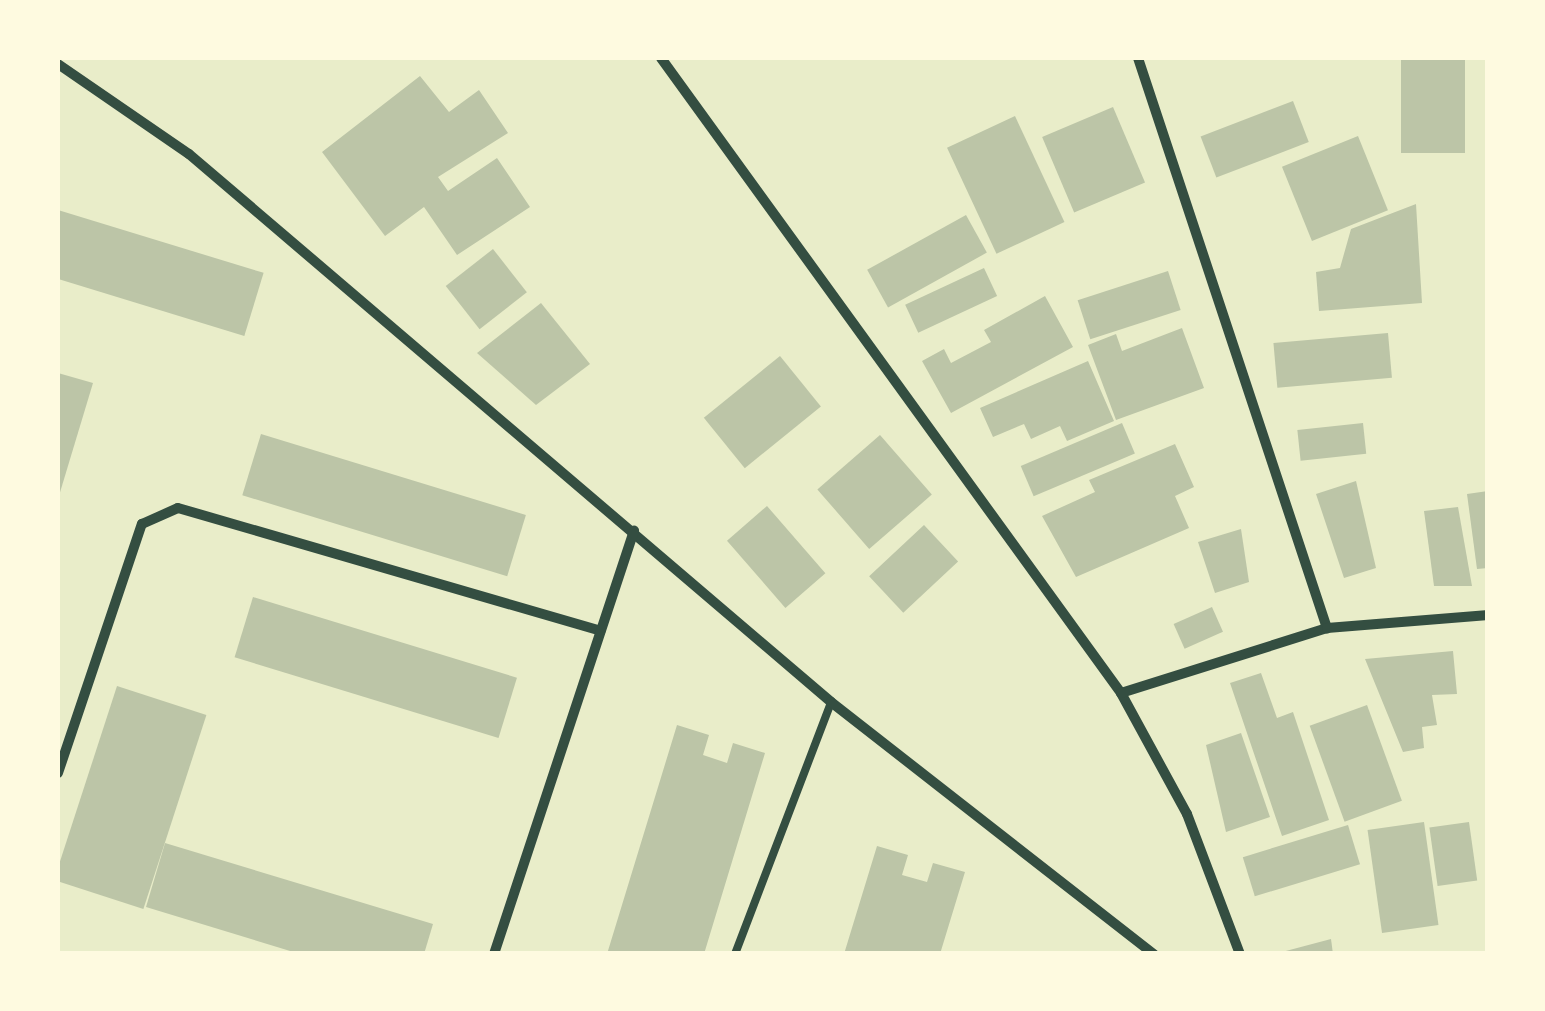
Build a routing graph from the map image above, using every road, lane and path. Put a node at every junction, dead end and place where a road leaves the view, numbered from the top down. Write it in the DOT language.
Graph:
graph roads {
  1 [pos="661,58"];
  2 [pos="1138,58"];
  3 [pos="58,64"];
  4 [pos="634,531"];
  5 [pos="1488,615"];
  6 [pos="1328,628"];
  7 [pos="600,631"];
  8 [pos="1121,693"];
  9 [pos="831,702"];
  10 [pos="58,773"];
  11 [pos="494,954"];
  12 [pos="736,954"];
  13 [pos="1154,954"];
  14 [pos="1240,954"];
  1 -- 8 [label="street"];
  2 -- 6 [label="street"];
  3 -- 4 [label="street"];
  4 -- 7 [label="street"];
  4 -- 9 [label="street"];
  5 -- 6 [label="street"];
  6 -- 8 [label="street"];
  7 -- 10 [label="street"];
  7 -- 11 [label="street"];
  8 -- 14 [label="street"];
  9 -- 12 [label="lane"];
  9 -- 13 [label="street"];
}
